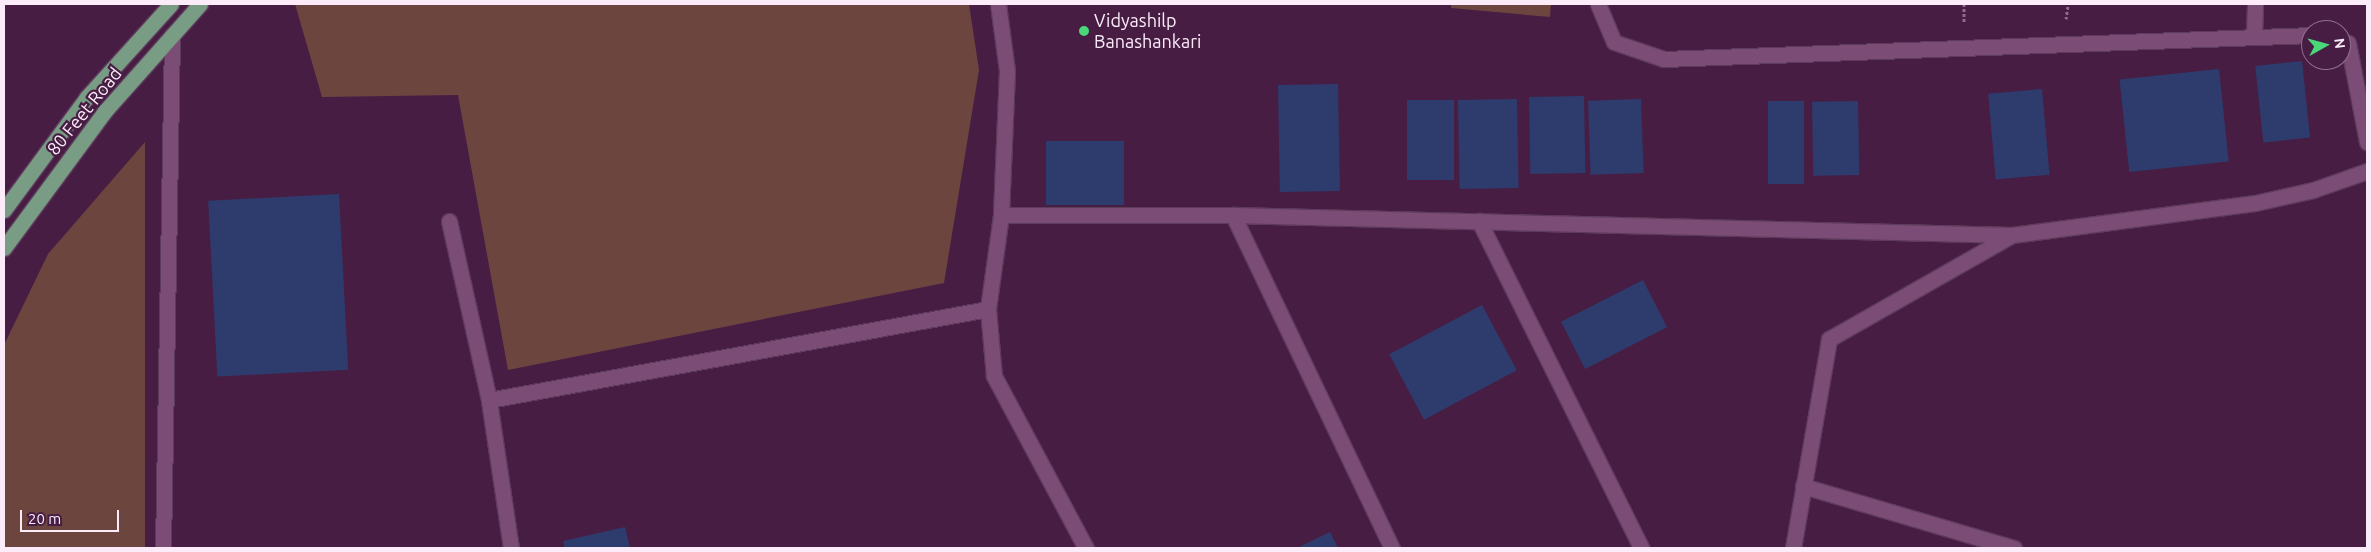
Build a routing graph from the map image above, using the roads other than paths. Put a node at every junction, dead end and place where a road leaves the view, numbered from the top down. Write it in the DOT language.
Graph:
graph roads {
  1 [pos="170,4"];
  2 [pos="200,4"];
  3 [pos="998,4"];
  4 [pos="1598,4"];
  5 [pos="2254,4"];
  6 [pos="172,35"];
  7 [pos="2254,35"];
  8 [pos="2301,35"];
  9 [pos="2351,59"];
  10 [pos="2367,142"];
  11 [pos="2367,171"];
  12 [pos="4,210"];
  13 [pos="1001,215"];
  14 [pos="1233,215"];
  15 [pos="449,221"];
  16 [pos="1479,222"];
  17 [pos="2012,235"];
  18 [pos="4,248"];
  19 [pos="988,309"];
  20 [pos="490,400"];
  21 [pos="1804,486"];
  22 [pos="163,548"];
  23 [pos="511,548"];
  24 [pos="1086,548"];
  25 [pos="1392,548"];
  26 [pos="1641,548"];
  27 [pos="1793,548"];
  28 [pos="2014,548"];
  1 -- 12 [label="main road, 80 Feet Road"];
  2 -- 6 [label="main road, 80 Feet Road"];
  3 -- 13 [label="street"];
  4 -- 7 [label="street"];
  5 -- 7 [label="street"];
  6 -- 18 [label="main road, 80 Feet Road"];
  6 -- 22 [label="street"];
  7 -- 8 [label="street"];
  9 -- 10 [label="street"];
  11 -- 17 [label="street"];
  13 -- 14 [label="street"];
  13 -- 19 [label="street"];
  14 -- 16 [label="street"];
  14 -- 25 [label="street"];
  15 -- 20 [label="street"];
  16 -- 17 [label="street"];
  16 -- 26 [label="street"];
  17 -- 21 [label="street"];
  19 -- 20 [label="street"];
  19 -- 24 [label="street"];
  20 -- 23 [label="street"];
  21 -- 27 [label="street"];
  21 -- 28 [label="street"];
}
